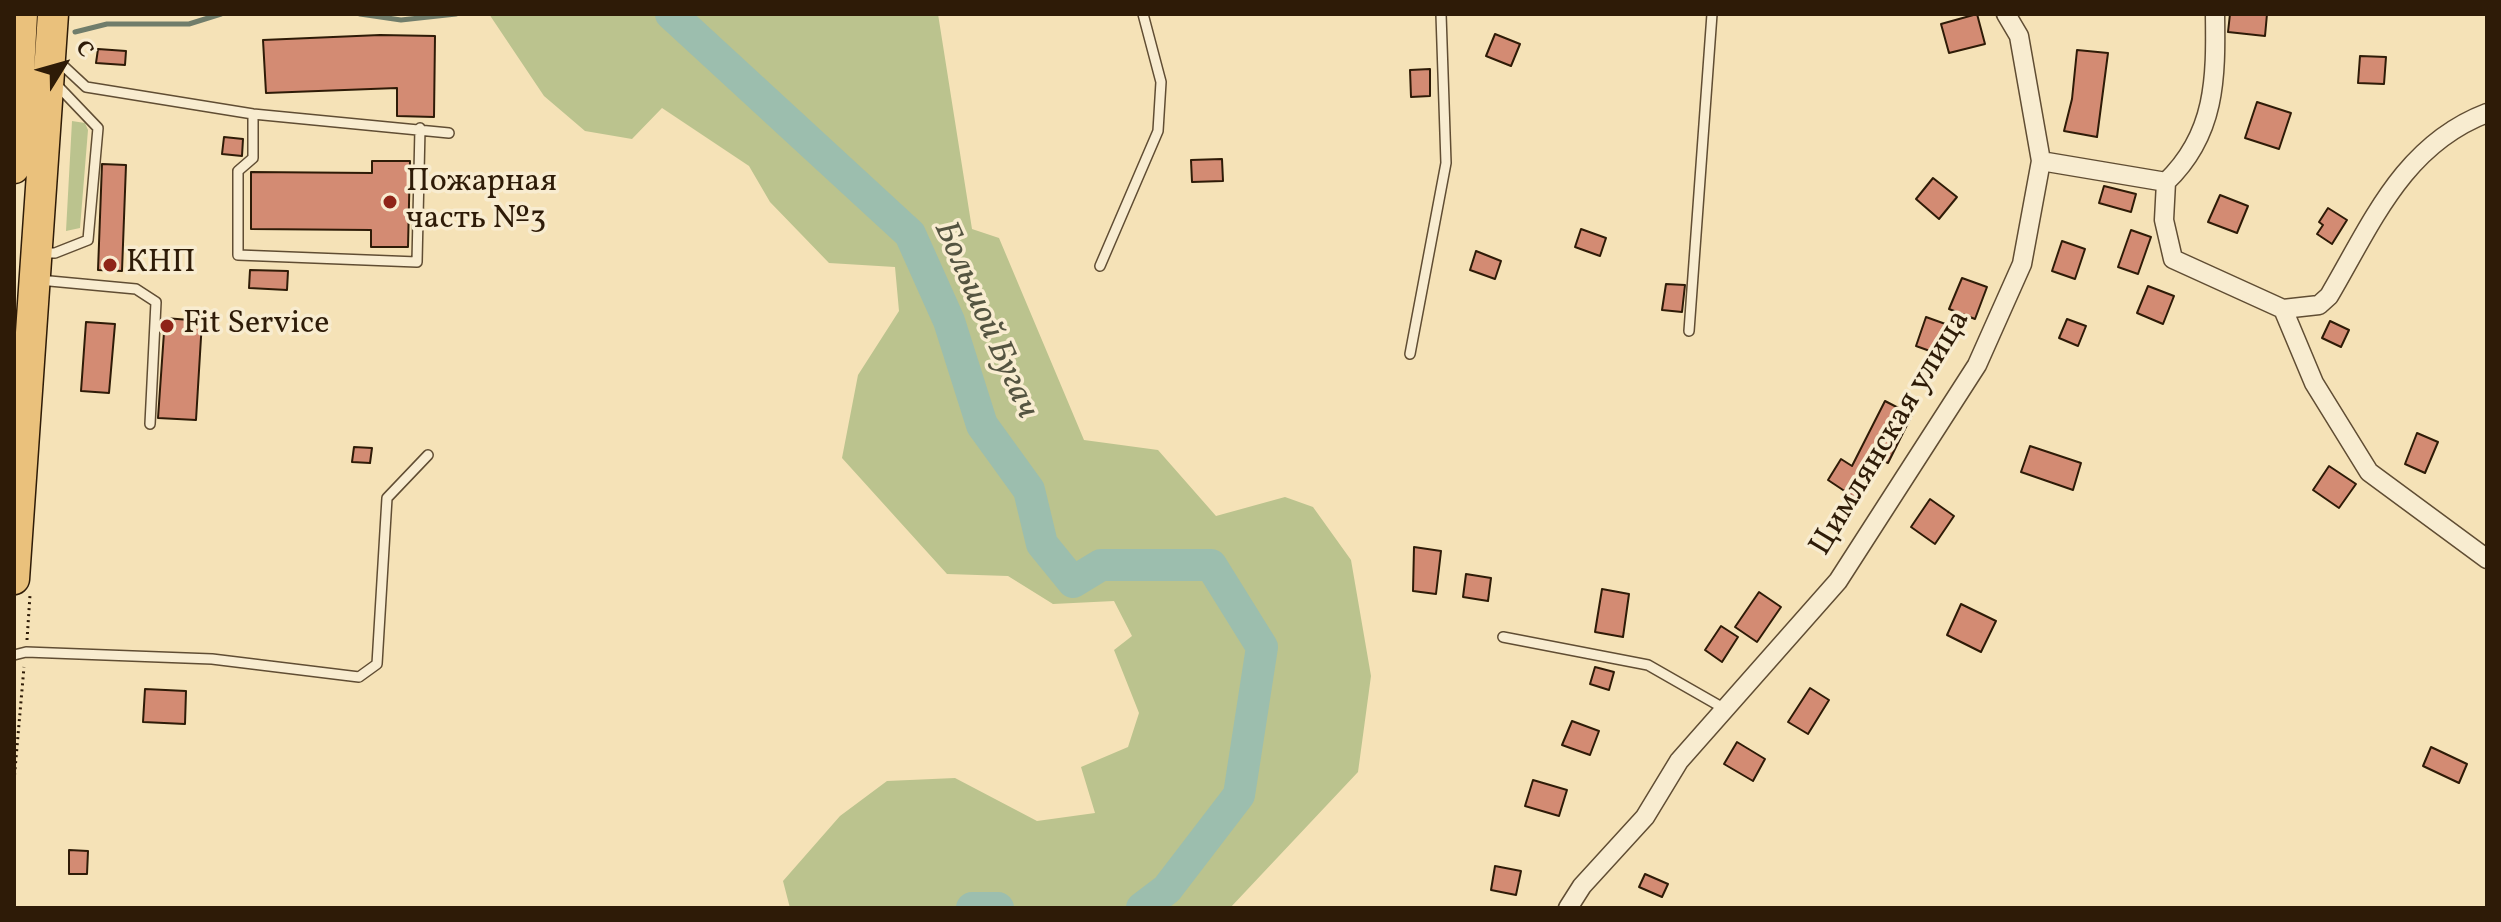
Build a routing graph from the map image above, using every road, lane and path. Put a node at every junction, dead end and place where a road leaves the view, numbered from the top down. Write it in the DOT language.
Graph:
graph roads {
  1 [pos="22,14"];
  2 [pos="53,14"];
  3 [pos="1143,14"];
  4 [pos="1441,14"];
  5 [pos="1712,14"];
  6 [pos="2006,14"];
  7 [pos="2215,14"];
  8 [pos="50,66"];
  9 [pos="2487,113"];
  10 [pos="253,114"];
  11 [pos="420,128"];
  12 [pos="449,133"];
  13 [pos="2041,161"];
  14 [pos="14,168"];
  15 [pos="2166,182"];
  16 [pos="36,266"];
  17 [pos="1100,266"];
  18 [pos="2283,309"];
  19 [pos="1689,331"];
  20 [pos="1410,354"];
  21 [pos="150,424"];
  22 [pos="428,455"];
  23 [pos="2487,559"];
  24 [pos="14,579"];
  25 [pos="1503,637"];
  26 [pos="14,655"];
  27 [pos="1725,709"];
  28 [pos="1568,908"];
  1 -- 14 [label="main road"];
  2 -- 8 [label="main road"];
  3 -- 17 [label="lane"];
  4 -- 20 [label="lane"];
  5 -- 19 [label="lane"];
  6 -- 13 [label="street"];
  7 -- 15 [label="street"];
  8 -- 10 [label="lane"];
  8 -- 16 [label="main road"];
  8 -- 16 [label="lane"];
  9 -- 18 [label="street"];
  10 -- 11 [label="lane"];
  10 -- 11 [label="lane"];
  11 -- 12 [label="lane"];
  13 -- 15 [label="street"];
  13 -- 27 [label="street, Цимлянская улица"];
  15 -- 18 [label="street"];
  16 -- 21 [label="lane"];
  16 -- 24 [label="main road"];
  18 -- 23 [label="street"];
  22 -- 26 [label="lane"];
  25 -- 27 [label="lane"];
  27 -- 28 [label="street, Цимлянская улица"];
}
